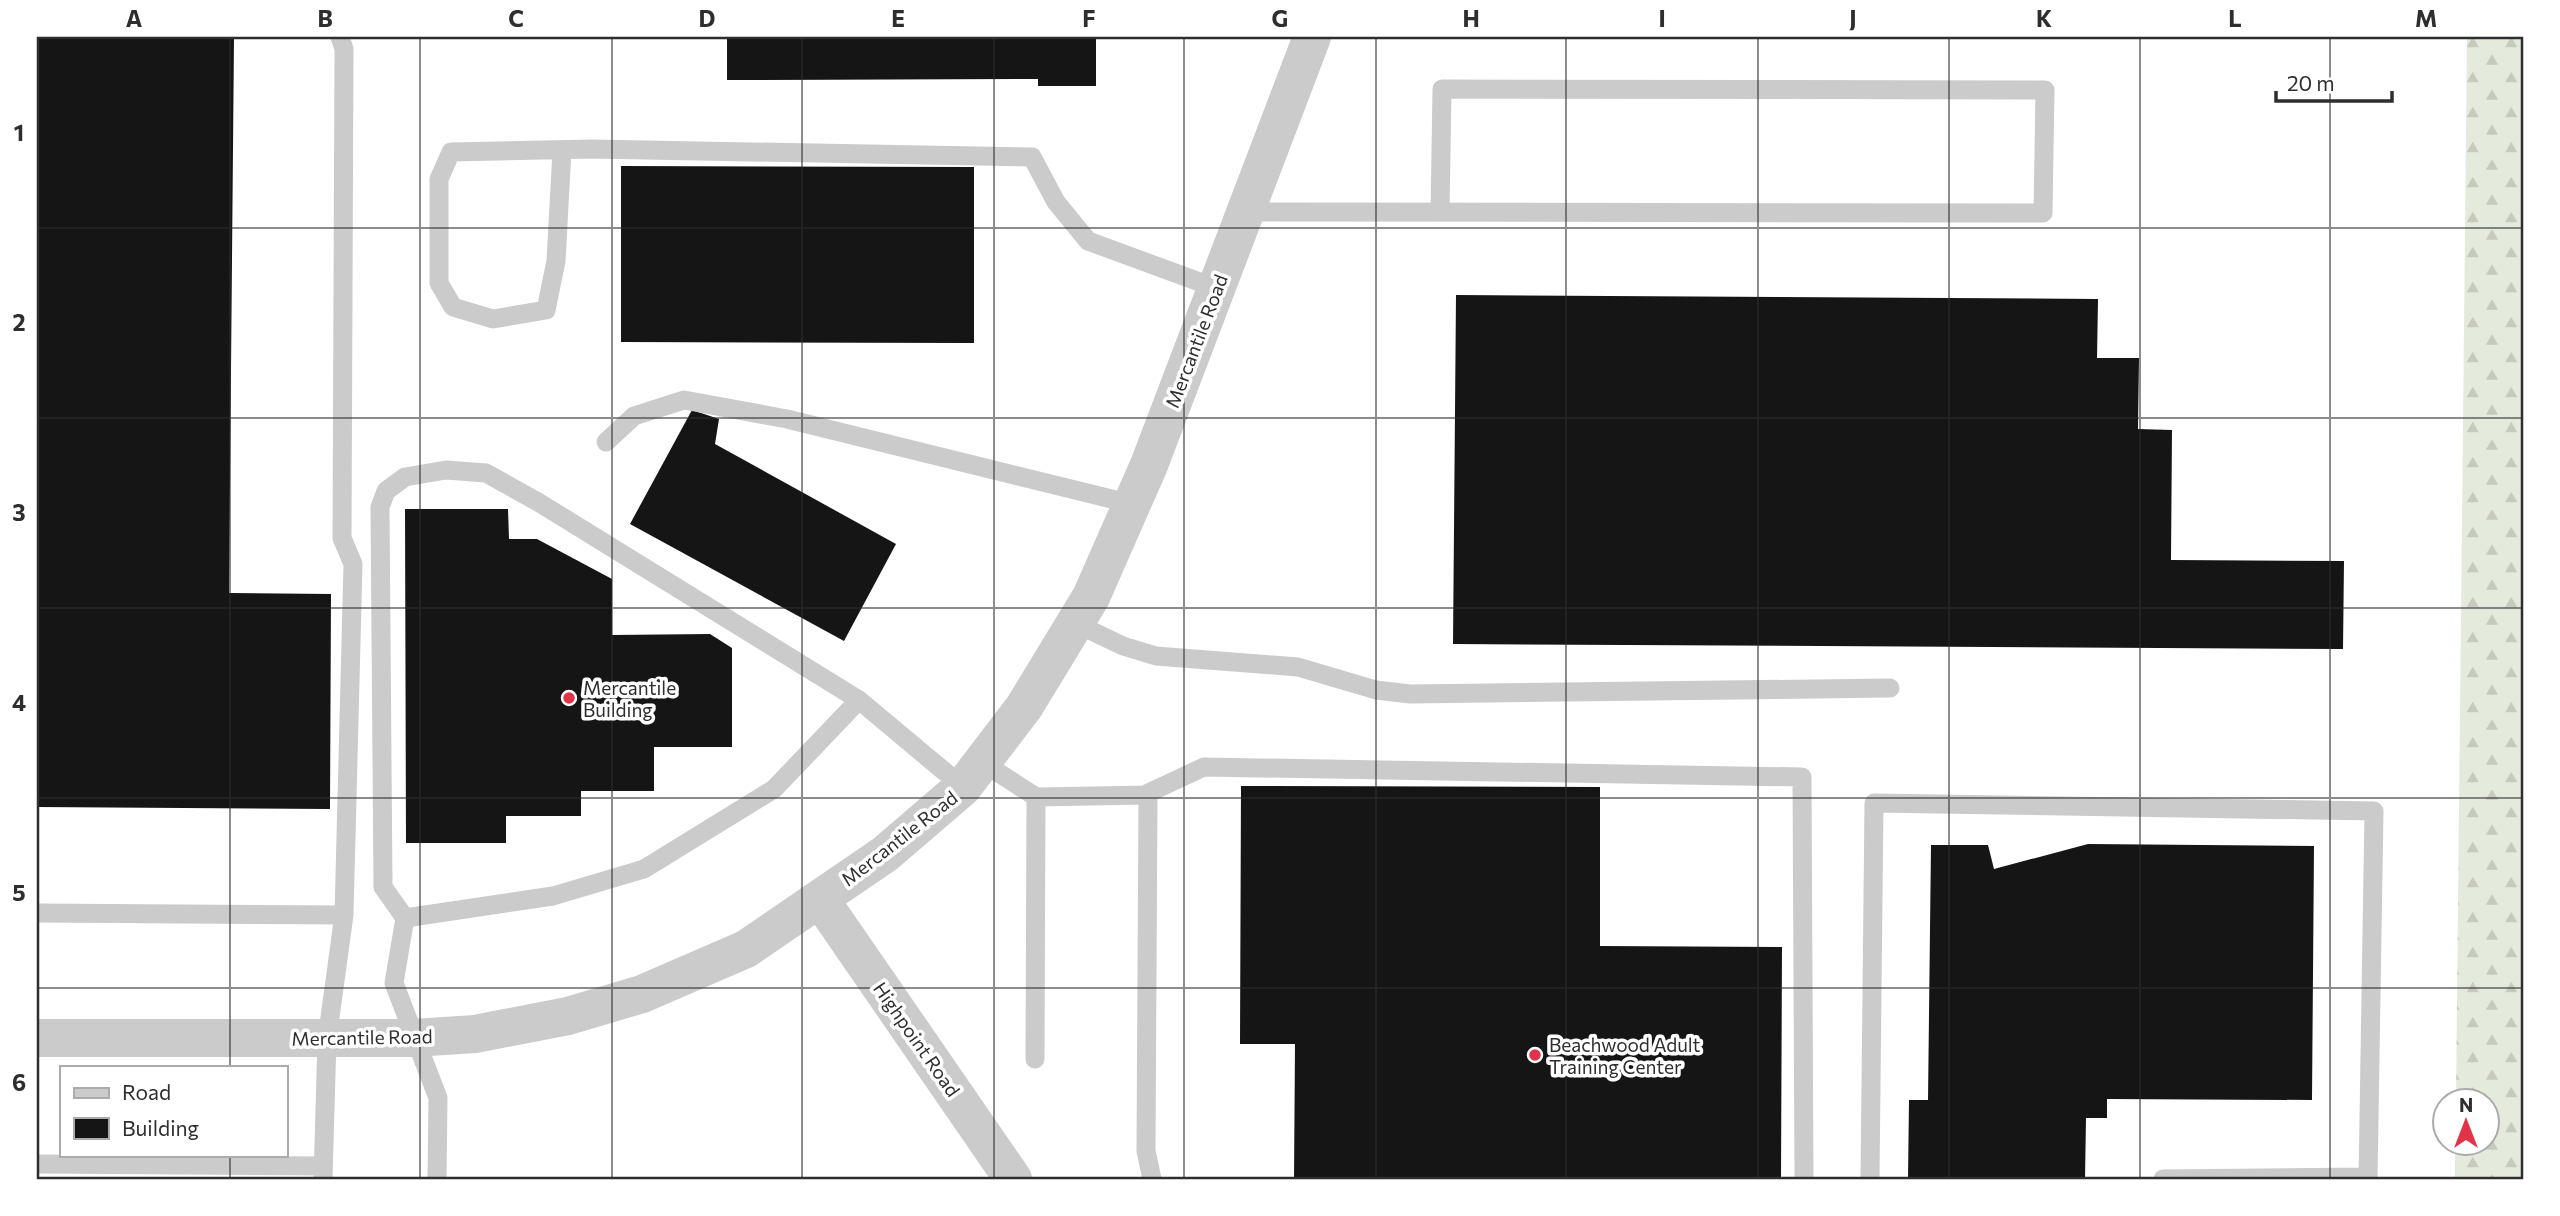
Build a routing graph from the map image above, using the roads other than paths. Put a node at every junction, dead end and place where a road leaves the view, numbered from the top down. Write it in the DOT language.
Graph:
graph roads {
  1 [pos="340,37"];
  2 [pos="1312,37"];
  3 [pos="562,150"];
  4 [pos="1245,212"];
  5 [pos="1440,212"];
  6 [pos="1216,288"];
  7 [pos="606,442"];
  8 [pos="1132,504"];
  9 [pos="1075,623"];
  10 [pos="1891,688"];
  11 [pos="859,700"];
  12 [pos="972,774"];
  13 [pos="1144,795"];
  14 [pos="1036,797"];
  15 [pos="820,899"];
  16 [pos="37,913"];
  17 [pos="344,915"];
  18 [pos="405,918"];
  19 [pos="37,1038"];
  20 [pos="413,1038"];
  21 [pos="327,1039"];
  22 [pos="1035,1059"];
  23 [pos="37,1164"];
  24 [pos="323,1173"];
  25 [pos="2368,1178"];
  26 [pos="437,1179"];
  27 [pos="1013,1179"];
  28 [pos="1152,1179"];
  29 [pos="1804,1179"];
  30 [pos="1870,1179"];
  31 [pos="2163,1179"];
  1 -- 17 [label="lane"];
  2 -- 4 [label="street, Mercantile Road"];
  3 -- 3 [label="lane"];
  3 -- 6 [label="lane"];
  4 -- 5 [label="lane"];
  4 -- 6 [label="street, Mercantile Road"];
  5 -- 5 [label="lane"];
  6 -- 8 [label="street, Mercantile Road"];
  7 -- 8 [label="lane"];
  8 -- 9 [label="street, Mercantile Road"];
  9 -- 10 [label="lane"];
  9 -- 12 [label="street, Mercantile Road"];
  11 -- 12 [label="lane"];
  11 -- 18 [label="lane"];
  11 -- 18 [label="lane"];
  12 -- 14 [label="lane"];
  12 -- 15 [label="street, Mercantile Road"];
  13 -- 14 [label="lane"];
  13 -- 28 [label="lane"];
  13 -- 29 [label="lane"];
  14 -- 22 [label="lane"];
  15 -- 20 [label="street, Mercantile Road"];
  15 -- 27 [label="street, Highpoint Road"];
  16 -- 17 [label="lane"];
  17 -- 21 [label="lane"];
  18 -- 20 [label="lane"];
  19 -- 21 [label="street, Mercantile Road"];
  20 -- 21 [label="street, Mercantile Road"];
  20 -- 26 [label="lane"];
  21 -- 24 [label="lane"];
  23 -- 24 [label="lane"];
  25 -- 30 [label="lane"];
  25 -- 31 [label="lane"];
}
